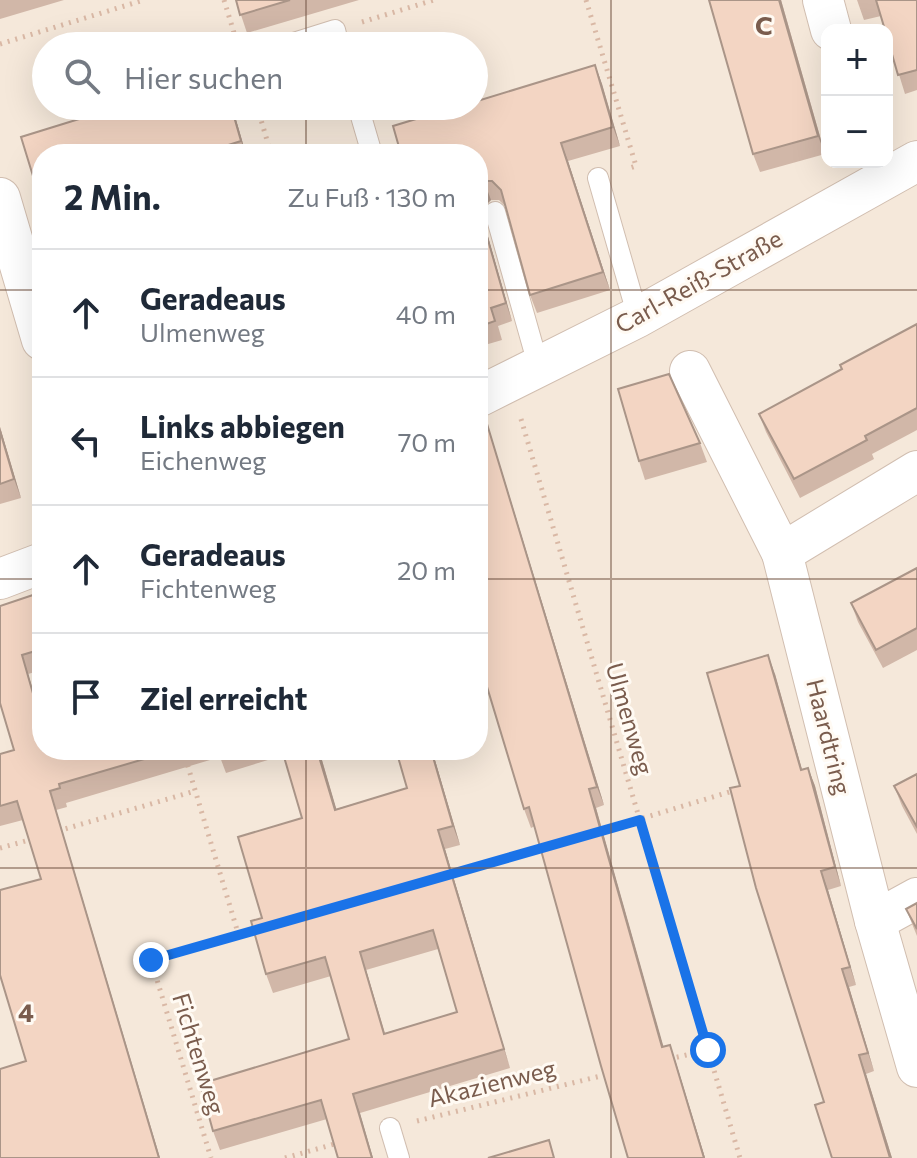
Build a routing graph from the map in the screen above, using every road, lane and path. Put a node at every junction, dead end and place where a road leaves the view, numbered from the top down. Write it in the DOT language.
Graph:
graph roads {
  1 [pos="144,0"];
  2 [pos="224,0"];
  3 [pos="434,0"];
  4 [pos="586,0"];
  5 [pos="823,0"];
  6 [pos="829,24"];
  7 [pos="39,32"];
  8 [pos="234,32"];
  9 [pos="352,32"];
  10 [pos="32,34"];
  11 [pos="0,44"];
  12 [pos="261,120"];
  13 [pos="362,120"];
  14 [pos="268,144"];
  15 [pos="369,144"];
  16 [pos="917,161"];
  17 [pos="872,173"];
  18 [pos="598,178"];
  19 [pos="0,198"];
  20 [pos="495,212"];
  21 [pos="32,306"];
  22 [pos="638,317"];
  23 [pos="690,371"];
  24 [pos="509,382"];
  25 [pos="917,471"];
  26 [pos="782,553"];
  27 [pos="32,567"];
  28 [pos="0,579"];
  29 [pos="186,760"];
  30 [pos="744,787"];
  31 [pos="195,791"];
  32 [pos="640,820"];
  33 [pos="595,832"];
  34 [pos="551,845"];
  35 [pos="0,848"];
  36 [pos="432,878"];
  37 [pos="917,898"];
  38 [pos="875,921"];
  39 [pos="268,924"];
  40 [pos="238,933"];
  41 [pos="708,1050"];
  42 [pos="663,1061"];
  43 [pos="917,1067"];
  44 [pos="617,1072"];
  45 [pos="390,1128"];
  46 [pos="211,1158"];
  47 [pos="285,1158"];
  48 [pos="399,1158"];
  49 [pos="740,1158"];
  1 -- 7 [label="path"];
  2 -- 8 [label="path"];
  3 -- 9 [label="path"];
  4 -- 18 [label="path"];
  5 -- 6 [label="street"];
  10 -- 11 [label="path"];
  12 -- 14 [label="path"];
  13 -- 15 [label="lane"];
  16 -- 17 [label="street, Carl-Reiß-Straße"];
  17 -- 22 [label="street, Carl-Reiß-Straße"];
  18 -- 22 [label="lane"];
  19 -- 21 [label="street"];
  20 -- 24 [label="lane"];
  22 -- 24 [label="street, Carl-Reiß-Straße"];
  23 -- 26 [label="street, Haardtring"];
  24 -- 32 [label="path, Ulmenweg"];
  25 -- 26 [label="street"];
  26 -- 38 [label="street, Haardtring"];
  27 -- 28 [label="street"];
  29 -- 31 [label="path"];
  30 -- 32 [label="path"];
  31 -- 35 [label="path"];
  31 -- 40 [label="path"];
  32 -- 33 [label="path"];
  32 -- 41 [label="path, Ulmenweg"];
  34 -- 36 [label="path"];
  37 -- 38 [label="street"];
  38 -- 43 [label="street, Haardtring"];
  39 -- 40 [label="path"];
  40 -- 46 [label="path, Fichtenweg"];
  41 -- 42 [label="path"];
  41 -- 49 [label="path, Ulmenweg"];
  44 -- 45 [label="path, Akazienweg"];
  45 -- 47 [label="path, Akazienweg"];
  45 -- 48 [label="lane"];
}
